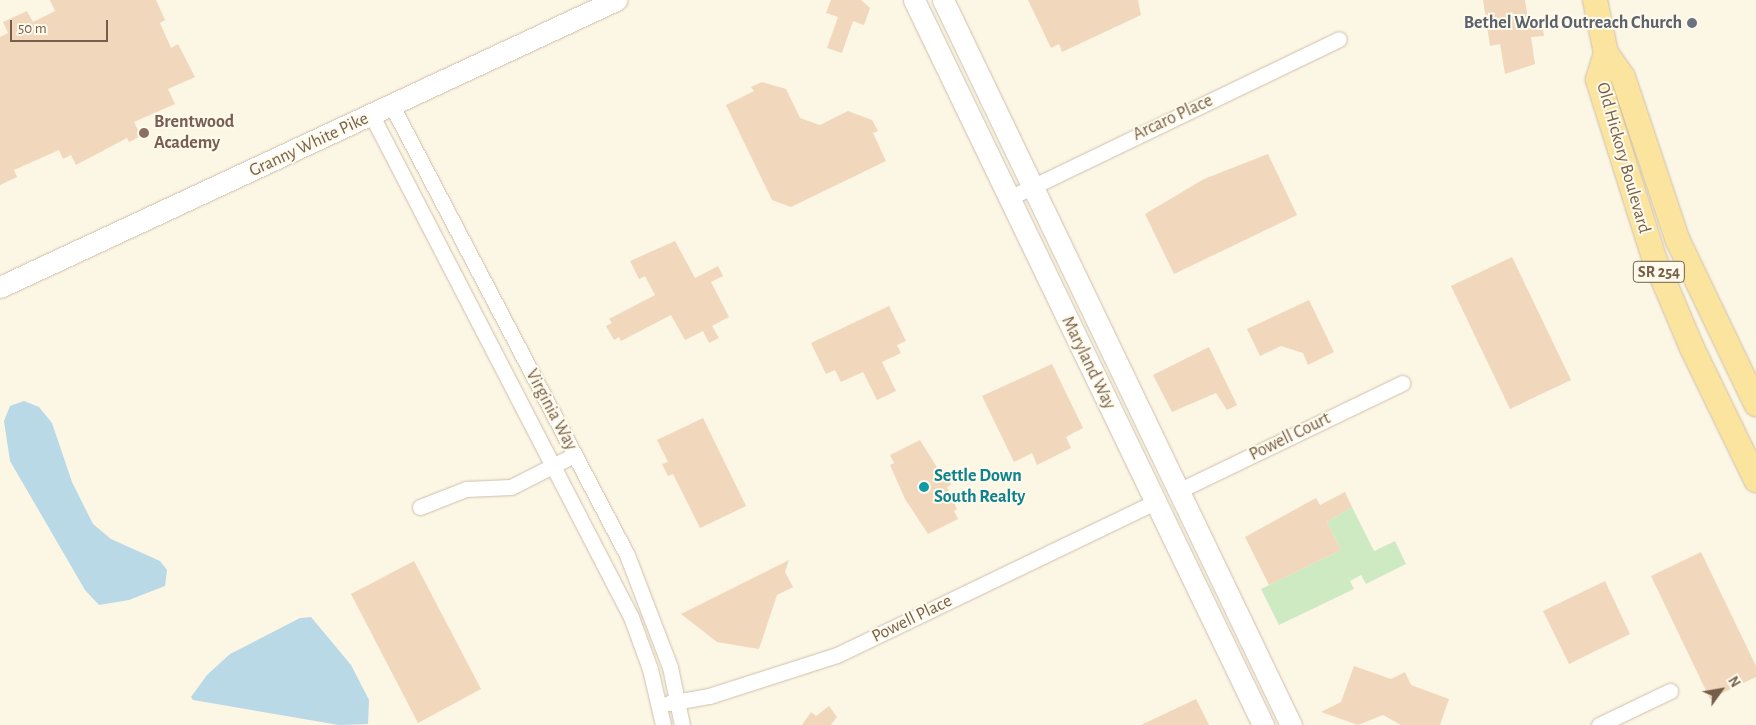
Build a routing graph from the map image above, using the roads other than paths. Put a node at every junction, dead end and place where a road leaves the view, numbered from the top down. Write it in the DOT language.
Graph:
graph roads {
  1 [pos="616,0"];
  2 [pos="914,0"];
  3 [pos="943,0"];
  4 [pos="1595,0"];
  5 [pos="1339,40"];
  6 [pos="1606,53"];
  7 [pos="392,106"];
  8 [pos="372,116"];
  9 [pos="1032,185"];
  10 [pos="1009,198"];
  11 [pos="0,287"];
  12 [pos="1402,384"];
  13 [pos="1756,404"];
  14 [pos="574,454"];
  15 [pos="554,465"];
  16 [pos="1756,480"];
  17 [pos="1178,491"];
  18 [pos="1155,502"];
  19 [pos="420,507"];
  20 [pos="1670,691"];
  21 [pos="678,702"];
  22 [pos="658,705"];
  23 [pos="663,725"];
  24 [pos="682,725"];
  25 [pos="1263,725"];
  26 [pos="1291,725"];
  27 [pos="1599,725"];
  1 -- 7 [label="main road, Granny White Pike"];
  2 -- 10 [label="main road, Maryland Way"];
  3 -- 9 [label="main road, Maryland Way"];
  4 -- 6 [label="main road, Old Hickory Boulevard / SR 254"];
  5 -- 9 [label="street, Arcaro Place"];
  6 -- 13 [label="main road, Old Hickory Boulevard / SR 254"];
  6 -- 16 [label="main road, Old Hickory Boulevard / SR 254"];
  7 -- 8 [label="main road, Granny White Pike"];
  7 -- 14 [label="street, Virginia Way"];
  8 -- 11 [label="main road, Granny White Pike"];
  8 -- 15 [label="street, Virginia Way"];
  9 -- 10 [label="street, Arcaro Place"];
  9 -- 17 [label="main road, Maryland Way"];
  10 -- 18 [label="main road, Maryland Way"];
  12 -- 17 [label="street, Powell Court"];
  14 -- 15 [label="street"];
  14 -- 21 [label="street, Virginia Way"];
  15 -- 19 [label="street"];
  15 -- 22 [label="street, Virginia Way"];
  17 -- 18 [label="main road"];
  17 -- 26 [label="main road, Maryland Way"];
  18 -- 21 [label="street, Powell Place"];
  18 -- 25 [label="main road, Maryland Way"];
  20 -- 27 [label="street"];
  21 -- 22 [label="street, Powell Place"];
  21 -- 24 [label="street, Virginia Way"];
  22 -- 23 [label="street, Virginia Way"];
}
